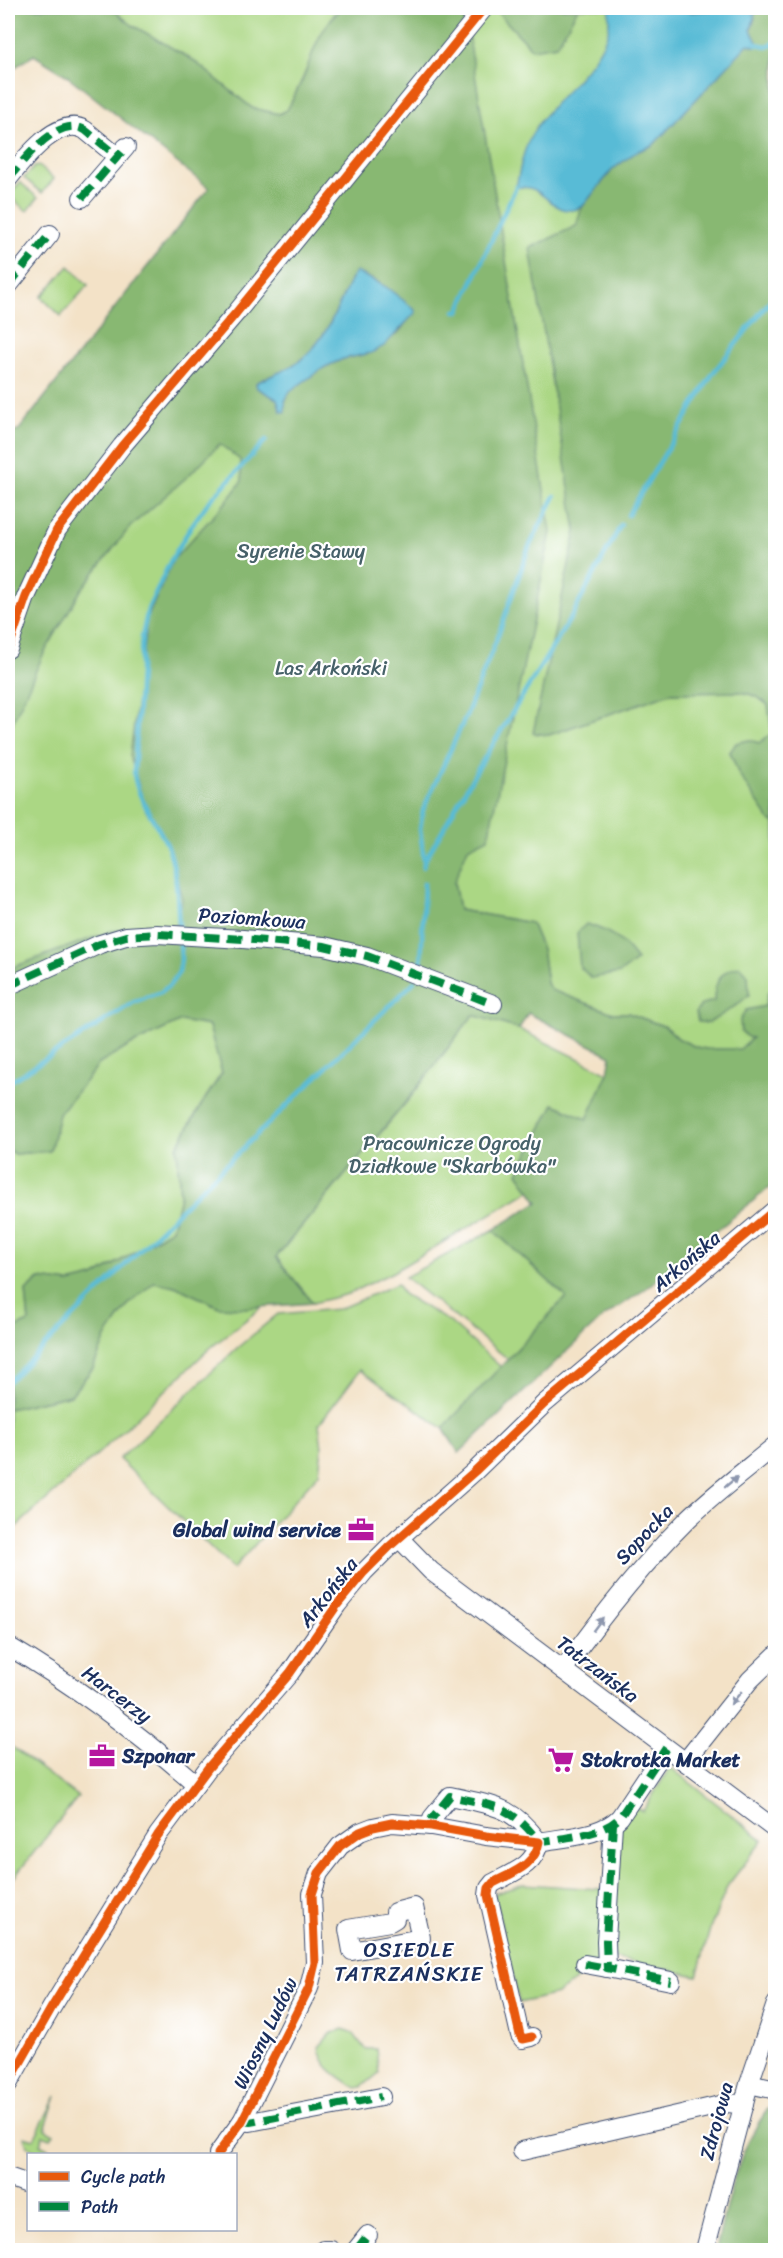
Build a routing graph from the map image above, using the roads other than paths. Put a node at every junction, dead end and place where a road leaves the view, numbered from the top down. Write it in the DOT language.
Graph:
graph roads {
  1 [pos="484,8"];
  2 [pos="8,179"];
  3 [pos="82,198"];
  4 [pos="50,234"];
  5 [pos="11,276"];
  6 [pos="8,649"];
  7 [pos="8,986"];
  8 [pos="493,1004"];
  9 [pos="776,1209"];
  10 [pos="776,1445"];
  11 [pos="399,1538"];
  12 [pos="8,1646"];
  13 [pos="776,1655"];
  14 [pos="563,1670"];
  15 [pos="666,1748"];
  16 [pos="686,1762"];
  17 [pos="196,1784"];
  18 [pos="613,1824"];
  19 [pos="431,1826"];
  20 [pos="776,1830"];
  21 [pos="539,1842"];
  22 [pos="585,1964"];
  23 [pos="607,1968"];
  24 [pos="671,1981"];
  25 [pos="776,2004"];
  26 [pos="532,2037"];
  27 [pos="8,2084"];
  28 [pos="749,2084"];
  29 [pos="776,2090"];
  30 [pos="381,2097"];
  31 [pos="744,2105"];
  32 [pos="242,2121"];
  33 [pos="522,2151"];
  34 [pos="219,2153"];
  35 [pos="8,2176"];
  36 [pos="27,2184"];
  37 [pos="368,2235"];
  38 [pos="322,2250"];
  39 [pos="331,2250"];
  40 [pos="356,2250"];
  41 [pos="705,2250"];
  1 -- 6 [label="street"];
  2 -- 3 [label="street"];
  4 -- 5 [label="street"];
  7 -- 8 [label="street, Poziomkowa"];
  9 -- 11 [label="street, Arkońska"];
  14 -- 10 [label="street, Sopocka, one-way"];
  11 -- 14 [label="street, Tatrzańska"];
  11 -- 17 [label="street, Arkońska"];
  12 -- 17 [label="street, Harcerzy"];
  13 -- 16 [label="street, one-way"];
  14 -- 15 [label="street, Tatrzańska"];
  15 -- 16 [label="street, Tatrzańska"];
  15 -- 18 [label="street"];
  16 -- 20 [label="street, Tatrzańska"];
  17 -- 27 [label="street, Arkońska"];
  18 -- 21 [label="street, Wiosny Ludów"];
  18 -- 23 [label="street"];
  19 -- 21 [label="street, Wiosny Ludów"];
  19 -- 21 [label="street"];
  19 -- 32 [label="street, Wiosny Ludów"];
  21 -- 26 [label="street"];
  22 -- 23 [label="street"];
  23 -- 24 [label="street"];
  25 -- 28 [label="street, Zdrojowa"];
  28 -- 29 [label="street"];
  28 -- 31 [label="street, Zdrojowa"];
  30 -- 32 [label="street"];
  31 -- 33 [label="street"];
  31 -- 41 [label="street, Zdrojowa"];
  32 -- 34 [label="street, Wiosny Ludów"];
  35 -- 36 [label="street"];
  37 -- 40 [label="street"];
  38 -- 39 [label="street"];
}
